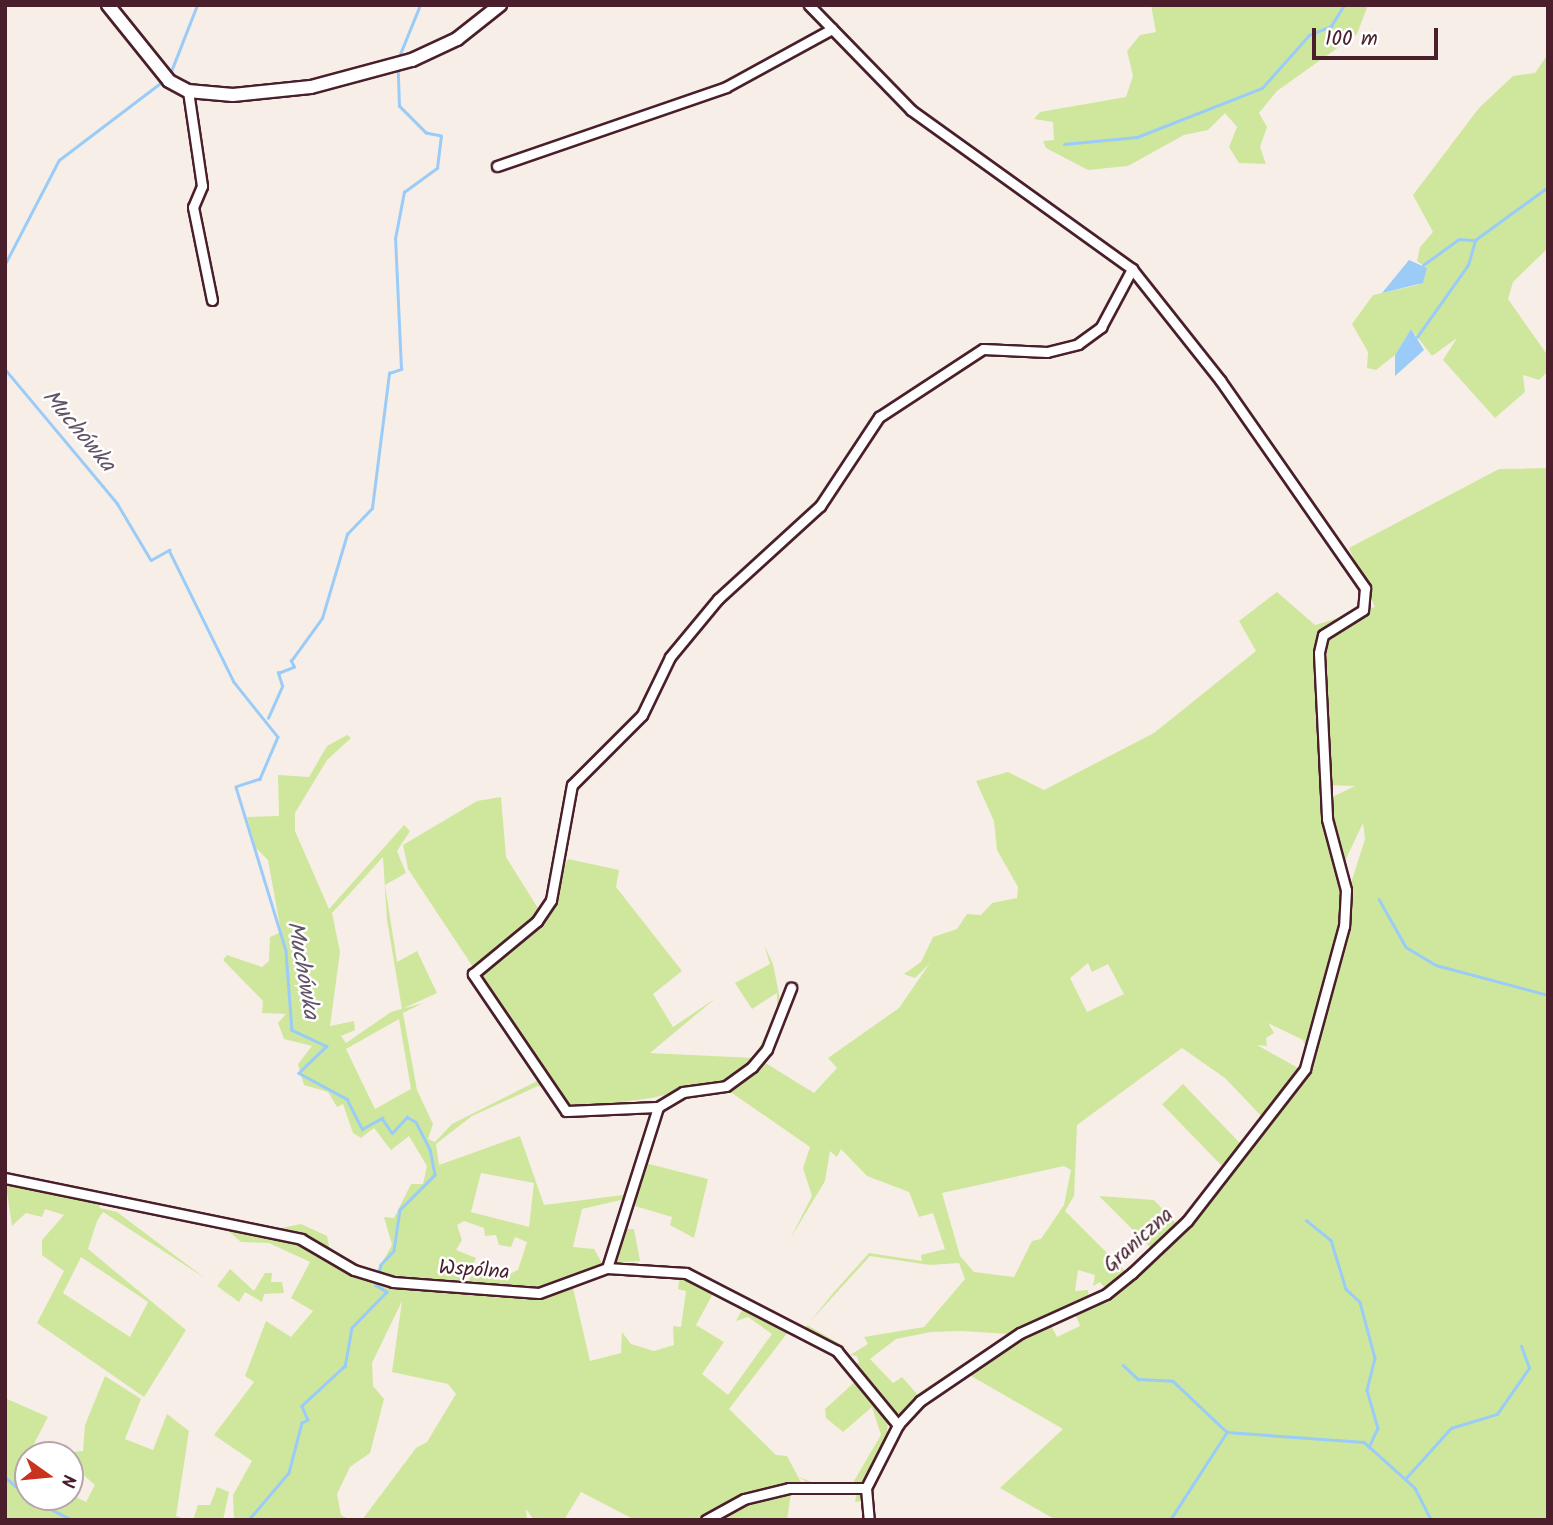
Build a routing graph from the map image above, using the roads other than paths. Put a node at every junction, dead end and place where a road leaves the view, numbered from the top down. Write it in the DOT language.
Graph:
graph roads {
  1 [pos="108,5"];
  2 [pos="500,5"];
  3 [pos="809,5"];
  4 [pos="832,29"];
  5 [pos="188,91"];
  6 [pos="497,166"];
  7 [pos="1132,269"];
  8 [pos="212,300"];
  9 [pos="791,988"];
  10 [pos="658,1107"];
  11 [pos="5,1178"];
  12 [pos="607,1268"];
  13 [pos="898,1425"];
  14 [pos="866,1488"];
  15 [pos="706,1520"];
  16 [pos="869,1520"];
  1 -- 5 [label="main road"];
  2 -- 5 [label="main road"];
  3 -- 4 [label="street"];
  4 -- 6 [label="street"];
  4 -- 7 [label="street"];
  5 -- 8 [label="street"];
  7 -- 10 [label="street"];
  7 -- 13 [label="street, Graniczna"];
  9 -- 10 [label="street"];
  10 -- 12 [label="street"];
  11 -- 12 [label="street, Wspólna"];
  12 -- 13 [label="street, Wspólna"];
  13 -- 14 [label="street, Graniczna"];
  14 -- 15 [label="street"];
  14 -- 16 [label="street"];
}
